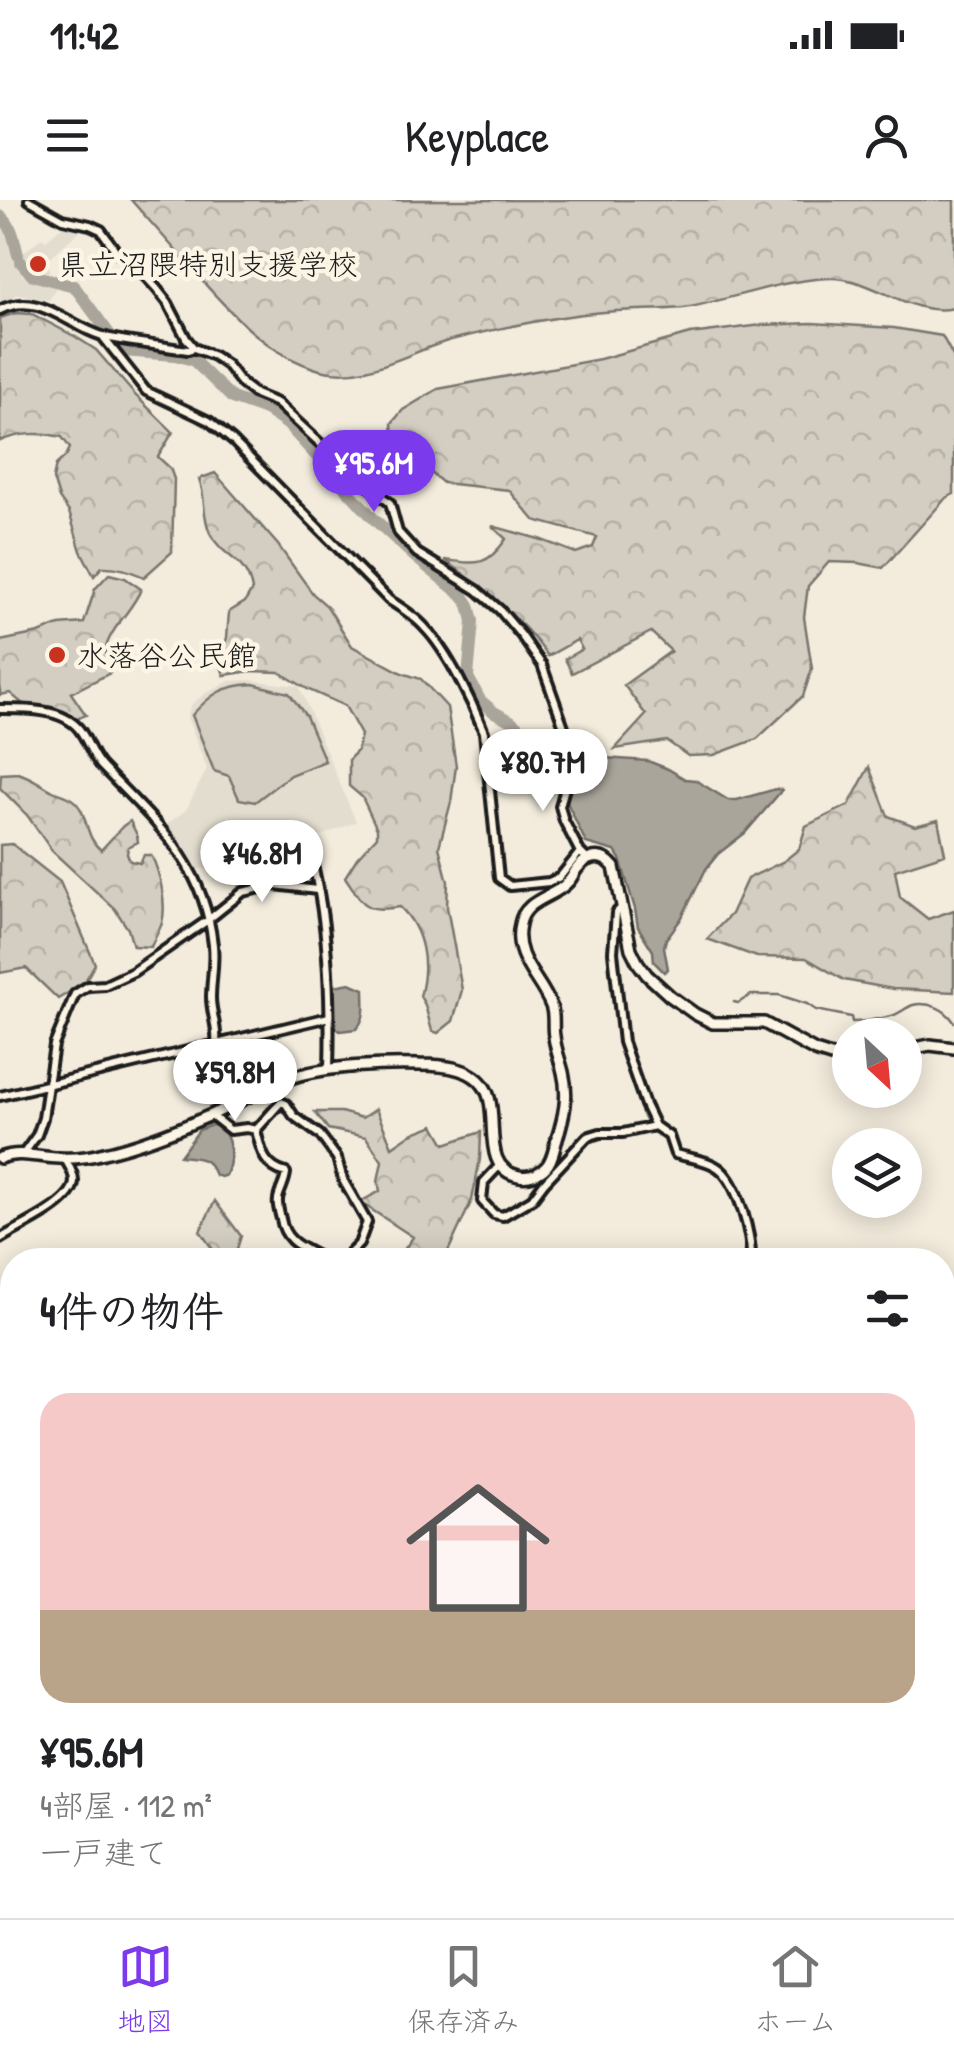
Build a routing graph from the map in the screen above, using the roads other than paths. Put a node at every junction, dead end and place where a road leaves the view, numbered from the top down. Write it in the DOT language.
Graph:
graph roads {
  1 [pos="29,200"];
  2 [pos="0,310"];
  3 [pos="109,337"];
  4 [pos="194,348"];
  5 [pos="0,709"];
  6 [pos="304,836"];
  7 [pos="583,856"];
  8 [pos="317,890"];
  9 [pos="622,906"];
  10 [pos="208,920"];
  11 [pos="329,1017"];
  12 [pos="216,1043"];
  13 [pos="922,1047"];
  14 [pos="954,1048"];
  15 [pos="832,1056"];
  16 [pos="329,1070"];
  17 [pos="47,1086"];
  18 [pos="0,1096"];
  19 [pos="211,1115"];
  20 [pos="655,1126"];
  21 [pos="256,1130"];
  22 [pos="24,1153"];
  23 [pos="0,1158"];
  24 [pos="65,1159"];
  25 [pos="500,1165"];
  26 [pos="536,1174"];
  27 [pos="544,1183"];
  28 [pos="0,1238"];
  29 [pos="299,1248"];
  30 [pos="355,1248"];
  31 [pos="750,1248"];
  1 -- 4 [label="street"];
  2 -- 3 [label="street"];
  3 -- 4 [label="street"];
  3 -- 7 [label="street"];
  4 -- 7 [label="street"];
  5 -- 10 [label="street"];
  6 -- 8 [label="street"];
  7 -- 9 [label="main road"];
  7 -- 26 [label="main road"];
  8 -- 10 [label="street"];
  8 -- 11 [label="street"];
  9 -- 15 [label="main road"];
  9 -- 20 [label="street"];
  10 -- 12 [label="street"];
  10 -- 17 [label="street"];
  11 -- 12 [label="street"];
  11 -- 16 [label="street"];
  12 -- 17 [label="street"];
  13 -- 14 [label="main road"];
  16 -- 19 [label="main road"];
  16 -- 25 [label="main road"];
  17 -- 18 [label="street"];
  17 -- 22 [label="street"];
  19 -- 21 [label="street"];
  19 -- 24 [label="main road"];
  20 -- 27 [label="street"];
  20 -- 31 [label="street"];
  21 -- 29 [label="street"];
  21 -- 30 [label="street"];
  22 -- 23 [label="main road"];
  22 -- 24 [label="main road"];
  24 -- 28 [label="street"];
  25 -- 26 [label="main road"];
  25 -- 27 [label="street"];
  26 -- 27 [label="street"];
}
